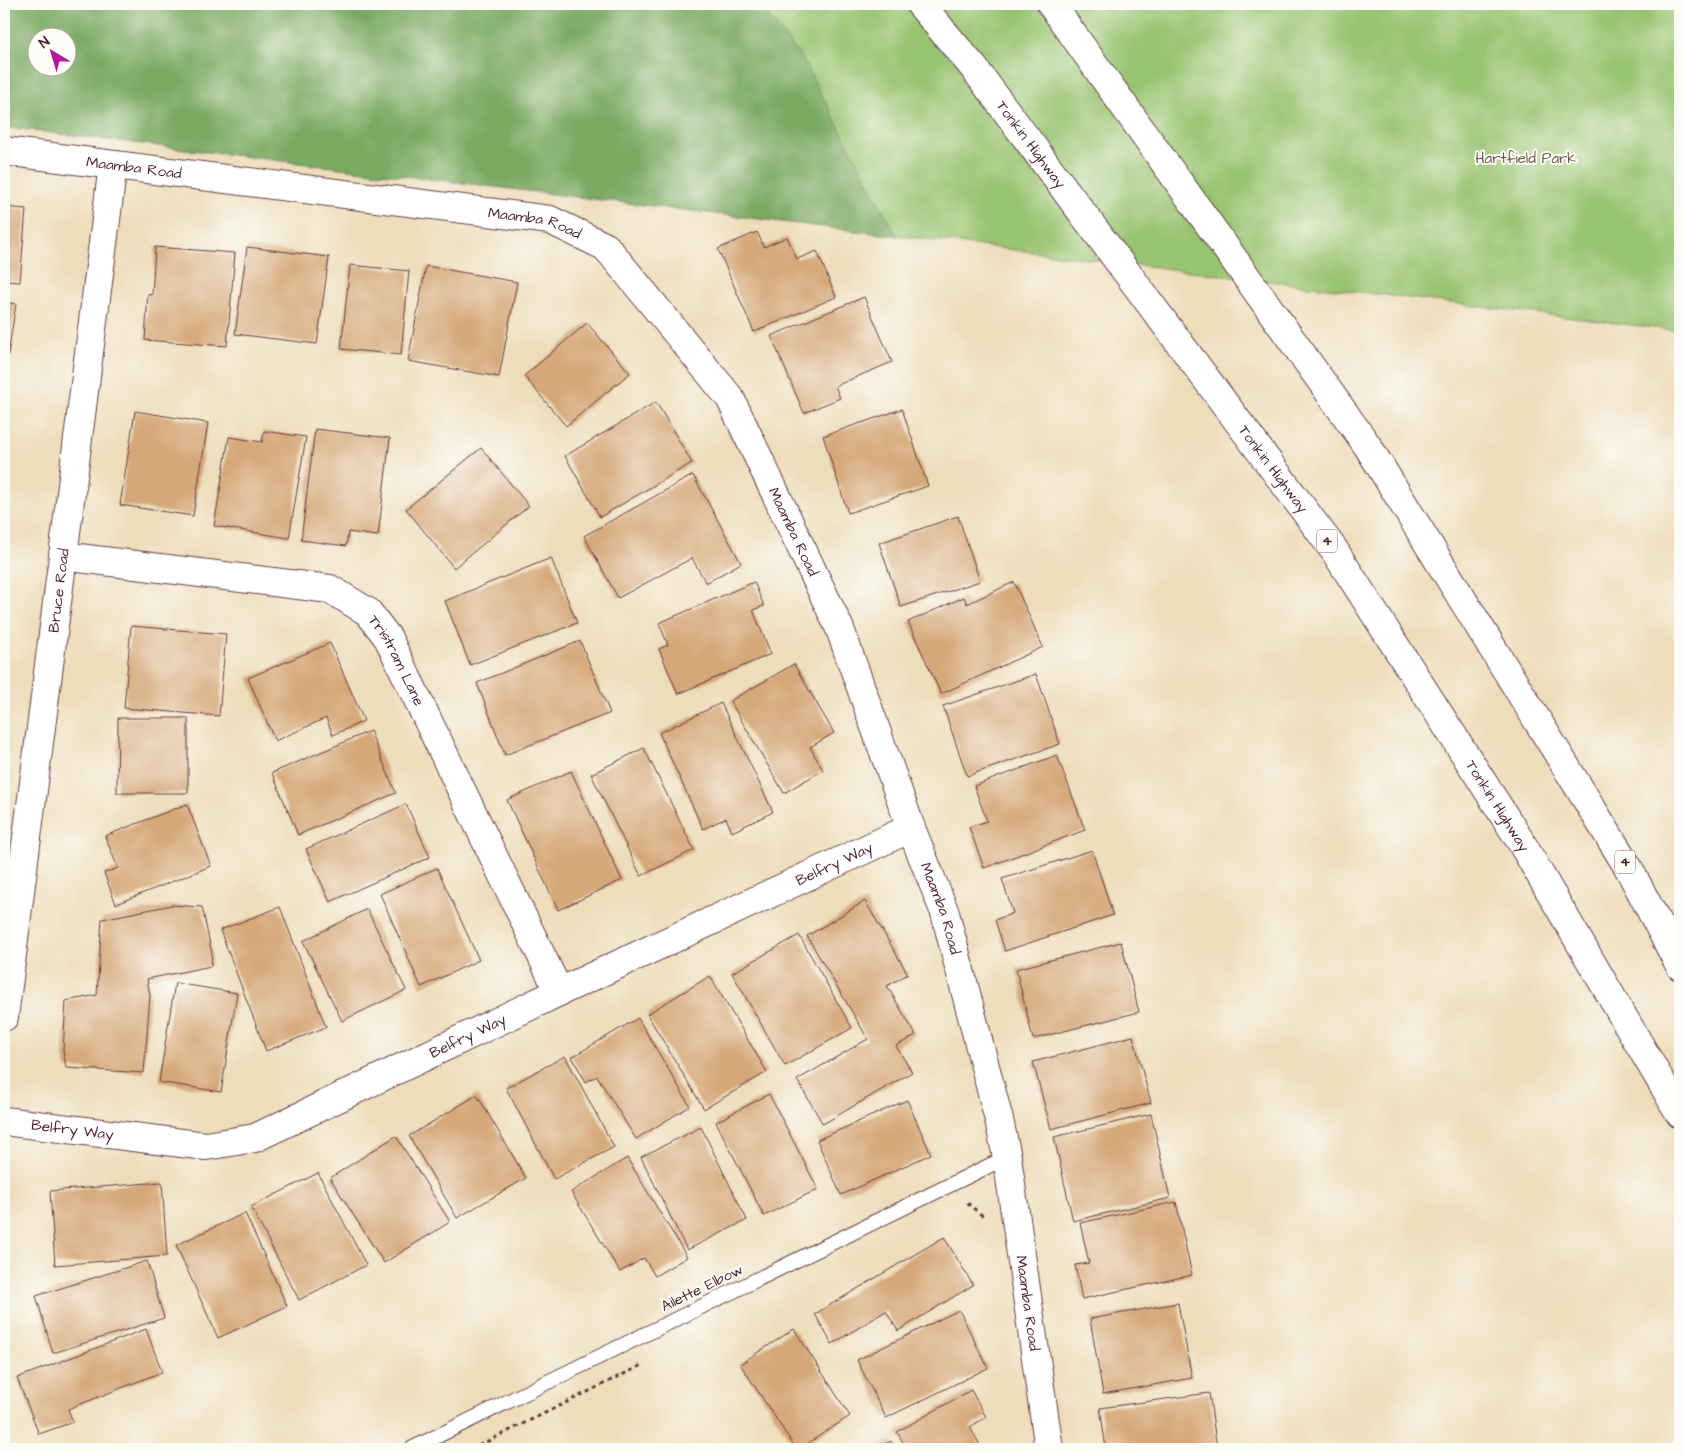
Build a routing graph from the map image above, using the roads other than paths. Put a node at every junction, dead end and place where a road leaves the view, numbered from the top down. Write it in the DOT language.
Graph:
graph roads {
  1 [pos="920,4"];
  2 [pos="1051,4"];
  3 [pos="4,151"];
  4 [pos="113,164"];
  5 [pos="63,556"];
  6 [pos="911,828"];
  7 [pos="1680,966"];
  8 [pos="559,992"];
  9 [pos="4,1017"];
  10 [pos="1680,1114"];
  11 [pos="4,1121"];
  12 [pos="1007,1157"];
  13 [pos="411,1449"];
  14 [pos="1049,1449"];
  1 -- 10 [label="main road, Tonkin Highway / 4"];
  2 -- 7 [label="main road, 4"];
  3 -- 4 [label="main road, Maamba Road"];
  4 -- 5 [label="main road, Bruce Road"];
  4 -- 6 [label="main road, Maamba Road"];
  5 -- 8 [label="main road, Tristram Lane"];
  5 -- 9 [label="main road, Bruce Road"];
  6 -- 8 [label="main road, Belfry Way"];
  6 -- 12 [label="main road, Maamba Road"];
  8 -- 11 [label="main road, Belfry Way"];
  12 -- 13 [label="lane, Ailette Elbow"];
  12 -- 14 [label="main road, Maamba Road"];
}
